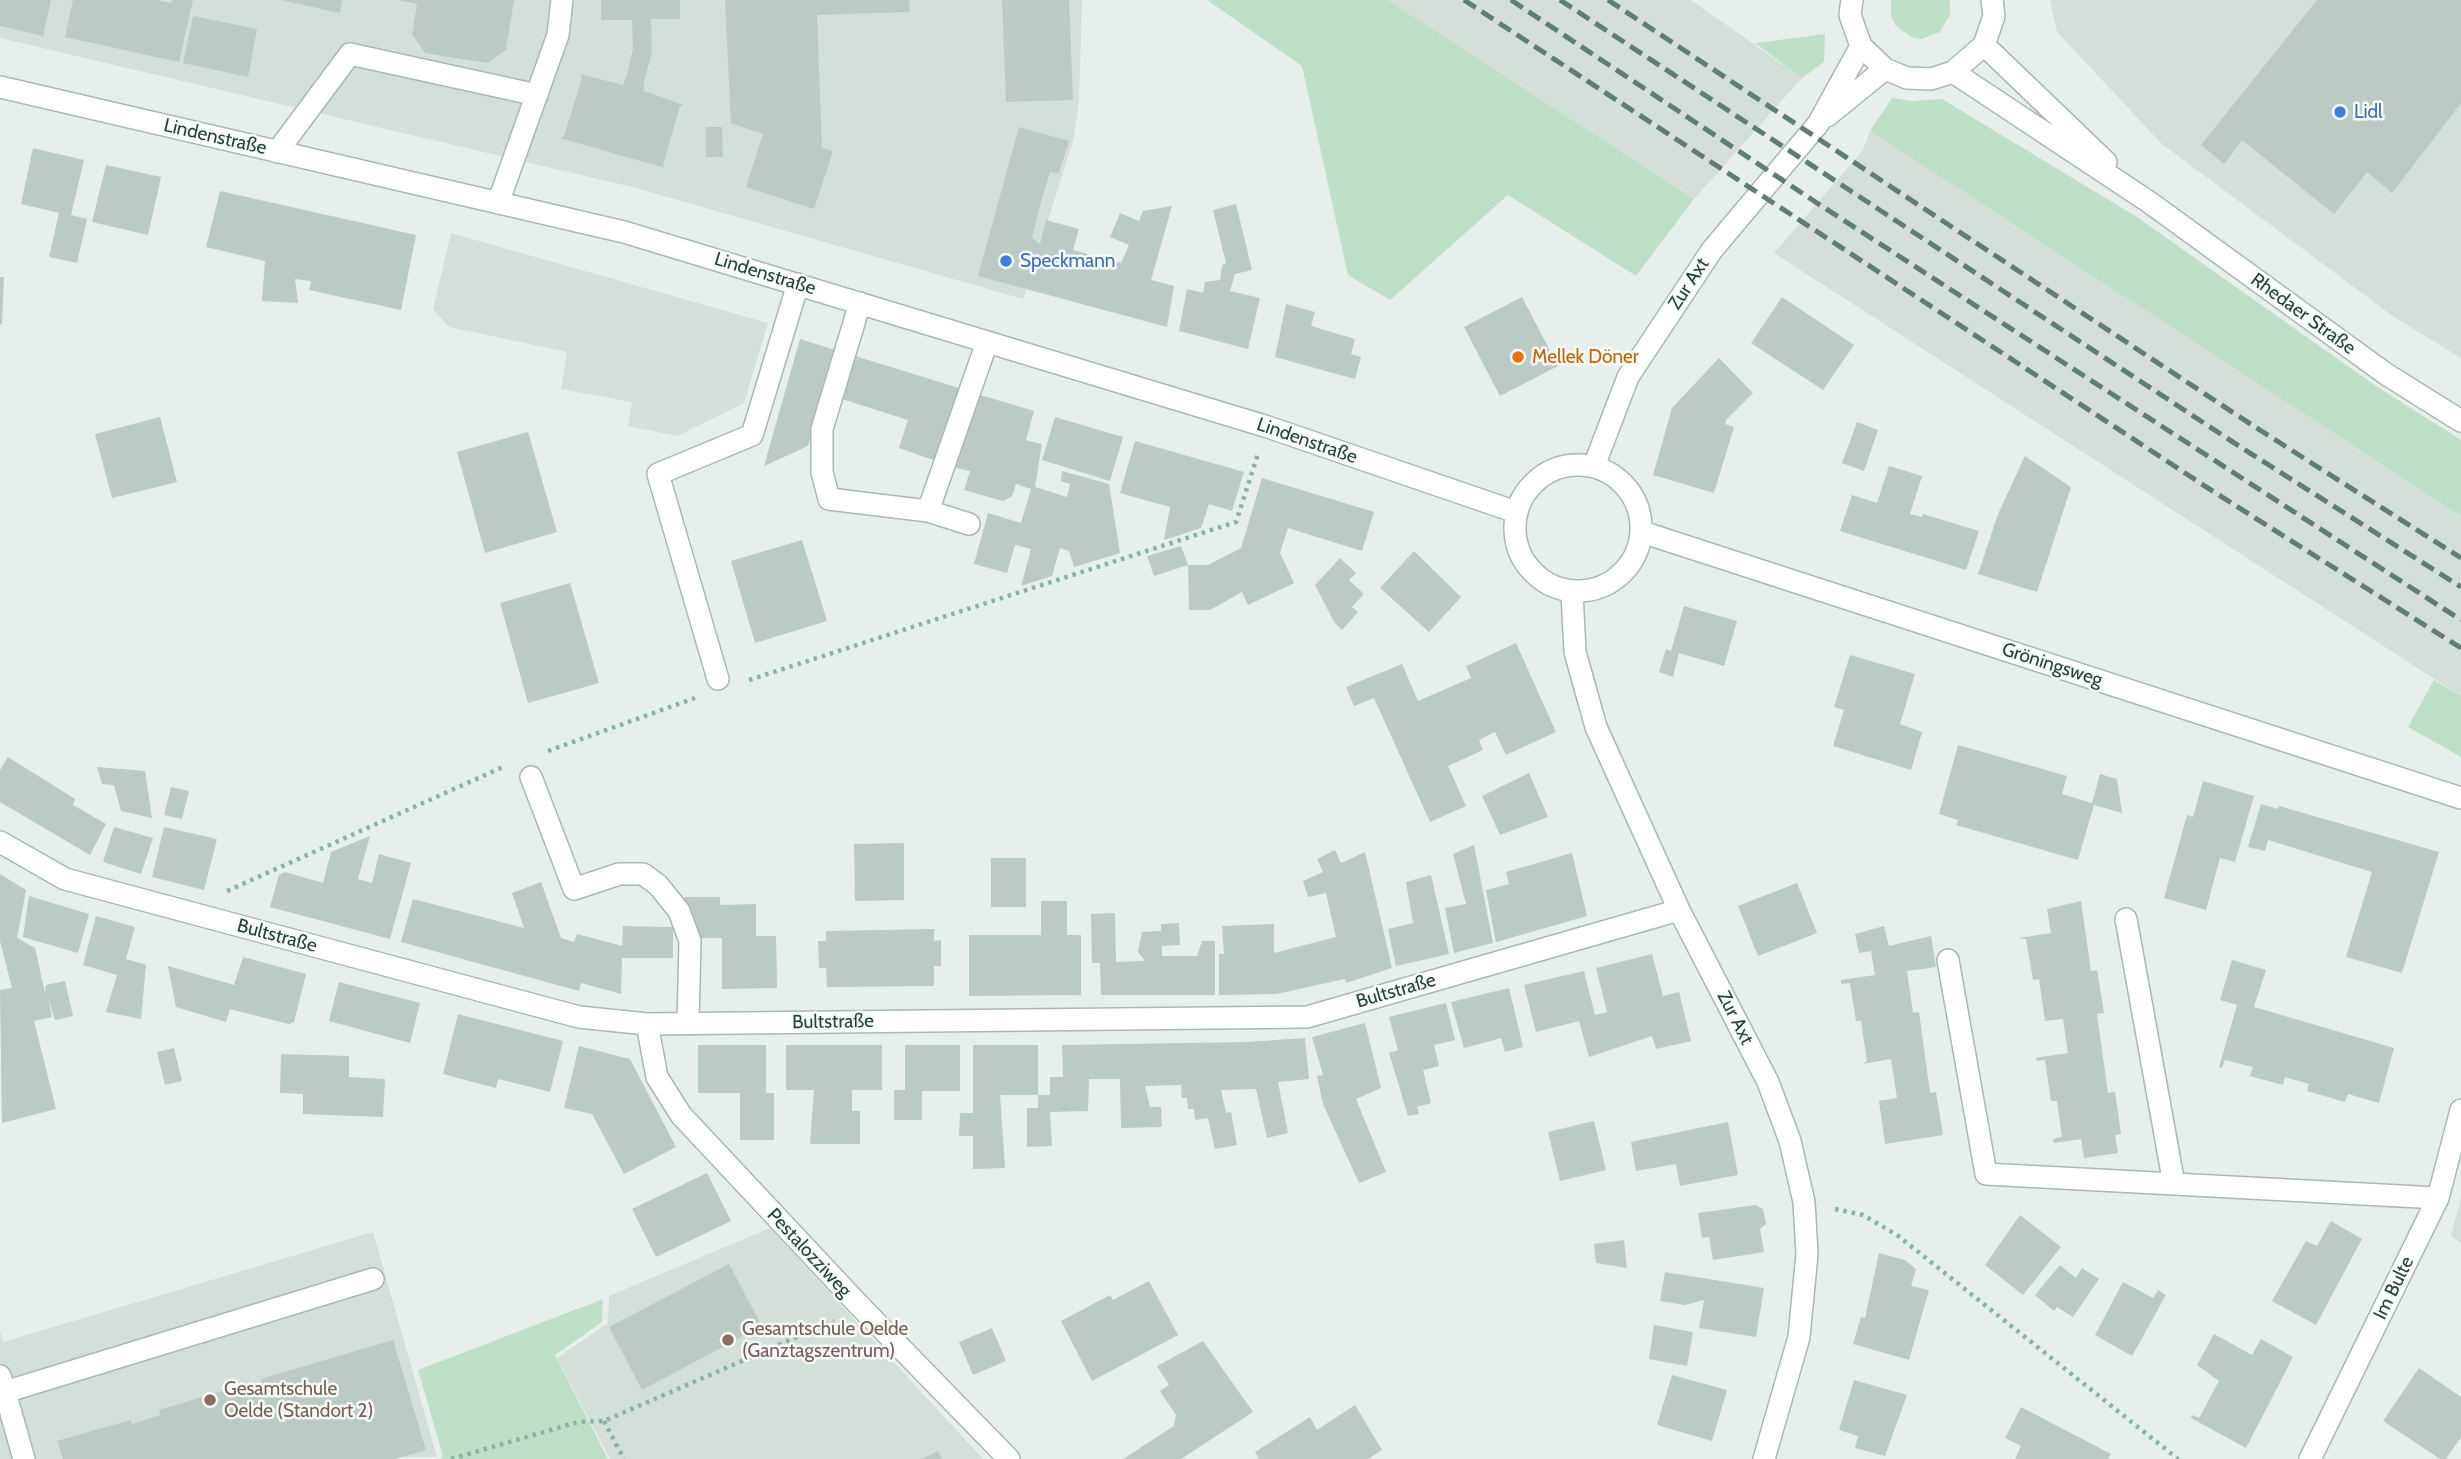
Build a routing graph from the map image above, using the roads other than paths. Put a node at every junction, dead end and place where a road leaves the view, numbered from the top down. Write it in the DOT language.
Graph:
graph roads {
  1 [pos="562,0"];
  2 [pos="1852,0"];
  3 [pos="1992,0"];
  4 [pos="1984,45"];
  5 [pos="1861,47"];
  6 [pos="1885,69"];
  7 [pos="1953,72"];
  8 [pos="0,87"];
  9 [pos="537,95"];
  10 [pos="1818,124"];
  11 [pos="277,152"];
  12 [pos="2149,202"];
  13 [pos="499,203"];
  14 [pos="798,284"];
  15 [pos="860,303"];
  16 [pos="987,342"];
  17 [pos="2461,421"];
  18 [pos="1594,466"];
  19 [pos="928,511"];
  20 [pos="1516,512"];
  21 [pos="969,524"];
  22 [pos="1642,532"];
  23 [pos="1572,593"];
  24 [pos="713,686"];
  25 [pos="531,777"];
  26 [pos="2461,798"];
  27 [pos="0,842"];
  28 [pos="1679,910"];
  29 [pos="2126,919"];
  30 [pos="1948,960"];
  31 [pos="688,1023"];
  32 [pos="647,1024"];
  33 [pos="2461,1110"];
  34 [pos="2174,1184"];
  35 [pos="2438,1198"];
  36 [pos="373,1279"];
  37 [pos="3,1384"];
  38 [pos="24,1459"];
  39 [pos="1009,1459"];
  40 [pos="1764,1459"];
  41 [pos="2310,1459"];
  1 -- 9 [label="street"];
  2 -- 5 [label="street"];
  3 -- 4 [label="street"];
  4 -- 7 [label="street"];
  4 -- 12 [label="street, Rhedaer Straße"];
  5 -- 6 [label="street"];
  5 -- 10 [label="street, Zur Axt"];
  6 -- 7 [label="street"];
  6 -- 10 [label="street, Zur Axt"];
  7 -- 12 [label="street, Rhedaer Straße"];
  8 -- 11 [label="street, Lindenstraße"];
  9 -- 11 [label="street"];
  9 -- 13 [label="street"];
  10 -- 18 [label="street, Zur Axt"];
  11 -- 13 [label="street, Lindenstraße"];
  12 -- 17 [label="street, Rhedaer Straße"];
  13 -- 14 [label="street, Lindenstraße"];
  14 -- 15 [label="street, Lindenstraße"];
  14 -- 24 [label="street"];
  15 -- 16 [label="street, Lindenstraße"];
  15 -- 19 [label="street"];
  16 -- 19 [label="street"];
  16 -- 20 [label="street, Lindenstraße"];
  18 -- 20 [label="street"];
  18 -- 22 [label="street"];
  19 -- 21 [label="street"];
  20 -- 23 [label="street"];
  22 -- 23 [label="street"];
  22 -- 26 [label="street, Gröningsweg"];
  23 -- 28 [label="street, Zur Axt"];
  25 -- 31 [label="street"];
  27 -- 32 [label="street, Bultstraße"];
  28 -- 31 [label="street, Bultstraße"];
  28 -- 40 [label="street, Zur Axt"];
  29 -- 34 [label="street"];
  30 -- 34 [label="street"];
  31 -- 32 [label="street, Bultstraße"];
  32 -- 39 [label="street, Pestalozziweg"];
  33 -- 35 [label="street, Im Bulte"];
  34 -- 35 [label="street"];
  35 -- 41 [label="street, Im Bulte"];
  36 -- 37 [label="street"];
  37 -- 38 [label="street"];
}
